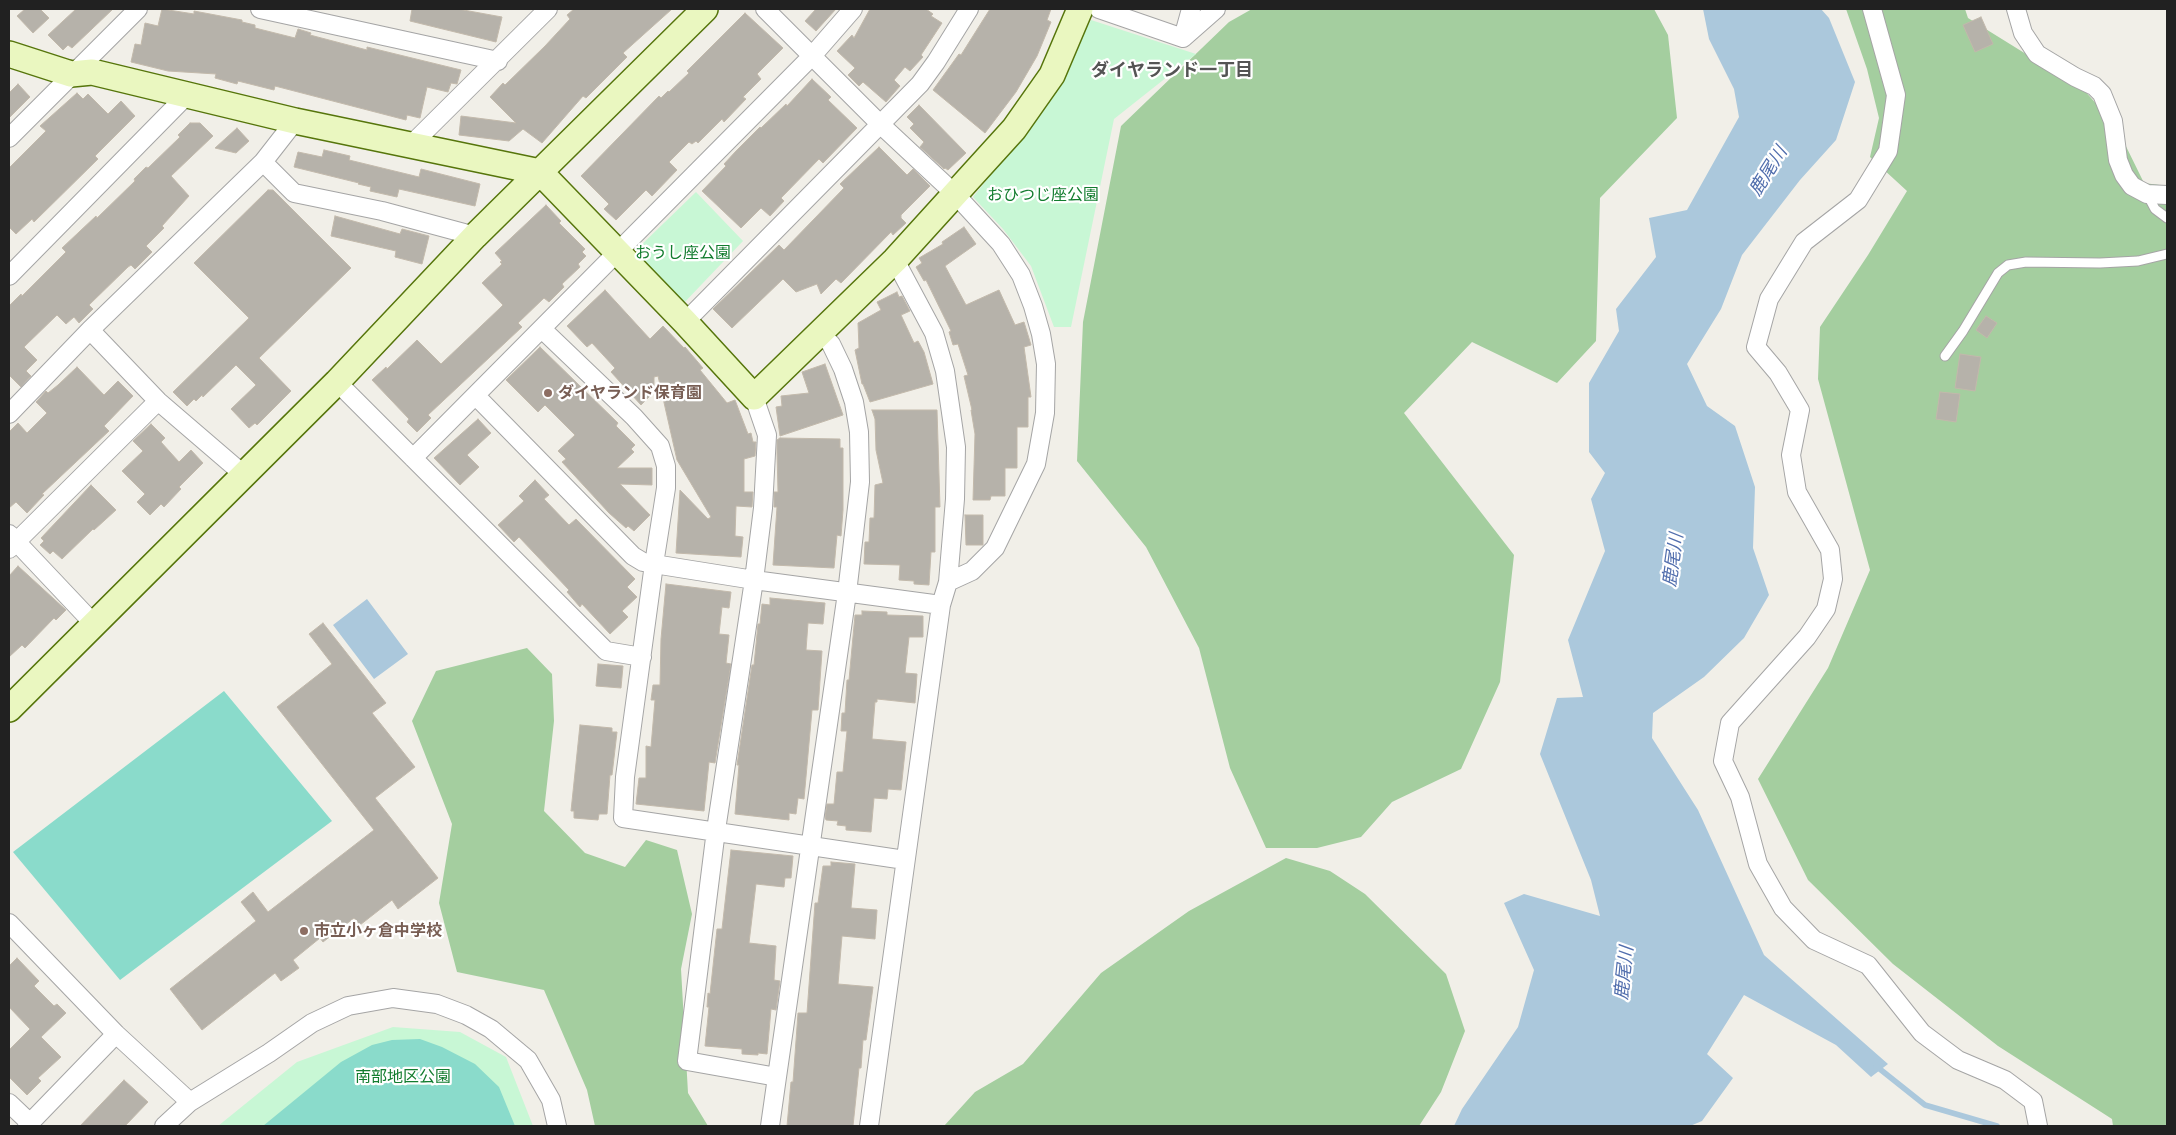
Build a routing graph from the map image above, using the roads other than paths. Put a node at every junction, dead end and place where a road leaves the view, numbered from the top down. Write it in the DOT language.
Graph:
graph roads {
  1 [pos="138,9"];
  2 [pos="260,9"];
  3 [pos="548,9"];
  4 [pos="705,9"];
  5 [pos="765,9"];
  6 [pos="853,9"];
  7 [pos="969,9"];
  8 [pos="1080,9"];
  9 [pos="1099,9"];
  10 [pos="1191,9"];
  11 [pos="1216,9"];
  12 [pos="1872,9"];
  13 [pos="2016,9"];
  14 [pos="1182,38"];
  15 [pos="9,54"];
  16 [pos="812,56"];
  17 [pos="498,61"];
  18 [pos="71,74"];
  19 [pos="188,94"];
  20 [pos="296,121"];
  21 [pos="880,124"];
  22 [pos="9,138"];
  23 [pos="411,145"];
  24 [pos="263,162"];
  25 [pos="540,172"];
  26 [pos="955,194"];
  27 [pos="2147,194"];
  28 [pos="2167,195"];
  29 [pos="2167,218"];
  30 [pos="475,236"];
  31 [pos="616,251"];
  32 [pos="2167,254"];
  33 [pos="895,260"];
  34 [pos="9,276"];
  35 [pos="685,322"];
  36 [pos="542,329"];
  37 [pos="90,330"];
  38 [pos="820,333"];
  39 [pos="1945,356"];
  40 [pos="337,382"];
  41 [pos="476,396"];
  42 [pos="754,397"];
  43 [pos="158,401"];
  44 [pos="9,414"];
  45 [pos="413,458"];
  46 [pos="243,474"];
  47 [pos="11,542"];
  48 [pos="654,564"];
  49 [pos="754,580"];
  50 [pos="948,582"];
  51 [pos="847,593"];
  52 [pos="941,605"];
  53 [pos="94,624"];
  54 [pos="642,657"];
  55 [pos="9,708"];
  56 [pos="716,830"];
  57 [pos="812,845"];
  58 [pos="905,860"];
  59 [pos="9,923"];
  60 [pos="116,1034"];
  61 [pos="777,1077"];
  62 [pos="190,1102"];
  63 [pos="9,1103"];
  64 [pos="28,1125"];
  65 [pos="164,1126"];
  66 [pos="557,1126"];
  67 [pos="770,1126"];
  68 [pos="869,1126"];
  69 [pos="2038,1126"];
  1 -- 18 [label="street"];
  2 -- 17 [label="street"];
  3 -- 17 [label="street"];
  4 -- 25 [label="street"];
  5 -- 16 [label="street"];
  6 -- 16 [label="street"];
  7 -- 21 [label="street"];
  8 -- 26 [label="street"];
  9 -- 14 [label="street"];
  10 -- 14 [label="street"];
  11 -- 14 [label="street"];
  12 -- 69 [label="street"];
  13 -- 27 [label="street"];
  15 -- 18 [label="street"];
  16 -- 21 [label="street"];
  16 -- 31 [label="street"];
  17 -- 23 [label="street"];
  18 -- 19 [label="street"];
  18 -- 22 [label="street"];
  19 -- 20 [label="street"];
  19 -- 34 [label="street"];
  20 -- 23 [label="street"];
  20 -- 24 [label="street"];
  21 -- 26 [label="street"];
  21 -- 35 [label="street"];
  23 -- 25 [label="street"];
  24 -- 30 [label="street"];
  24 -- 37 [label="street"];
  25 -- 30 [label="street"];
  25 -- 31 [label="street"];
  26 -- 33 [label="street"];
  26 -- 50 [label="street"];
  27 -- 28 [label="street"];
  27 -- 29 [label="lane"];
  30 -- 40 [label="street"];
  31 -- 35 [label="street"];
  31 -- 36 [label="street"];
  32 -- 39 [label="lane"];
  33 -- 38 [label="street"];
  33 -- 50 [label="street"];
  35 -- 42 [label="street"];
  36 -- 41 [label="street"];
  36 -- 48 [label="street"];
  37 -- 43 [label="street"];
  37 -- 44 [label="street"];
  38 -- 42 [label="street"];
  38 -- 51 [label="street"];
  40 -- 45 [label="street"];
  40 -- 46 [label="street"];
  41 -- 45 [label="street"];
  41 -- 48 [label="street"];
  42 -- 49 [label="street"];
  43 -- 46 [label="street"];
  43 -- 47 [label="street"];
  45 -- 54 [label="street"];
  46 -- 53 [label="street"];
  47 -- 53 [label="street"];
  48 -- 49 [label="street"];
  48 -- 54 [label="street"];
  49 -- 51 [label="street"];
  49 -- 56 [label="street"];
  50 -- 52 [label="street"];
  51 -- 52 [label="street"];
  51 -- 57 [label="street"];
  52 -- 58 [label="street"];
  53 -- 55 [label="street"];
  54 -- 56 [label="street"];
  56 -- 57 [label="street"];
  56 -- 61 [label="street"];
  57 -- 58 [label="street"];
  57 -- 61 [label="street"];
  58 -- 68 [label="street"];
  59 -- 60 [label="street"];
  60 -- 62 [label="street"];
  60 -- 64 [label="street"];
  61 -- 67 [label="street"];
  62 -- 65 [label="street"];
  62 -- 66 [label="street"];
  63 -- 64 [label="street"];
}
